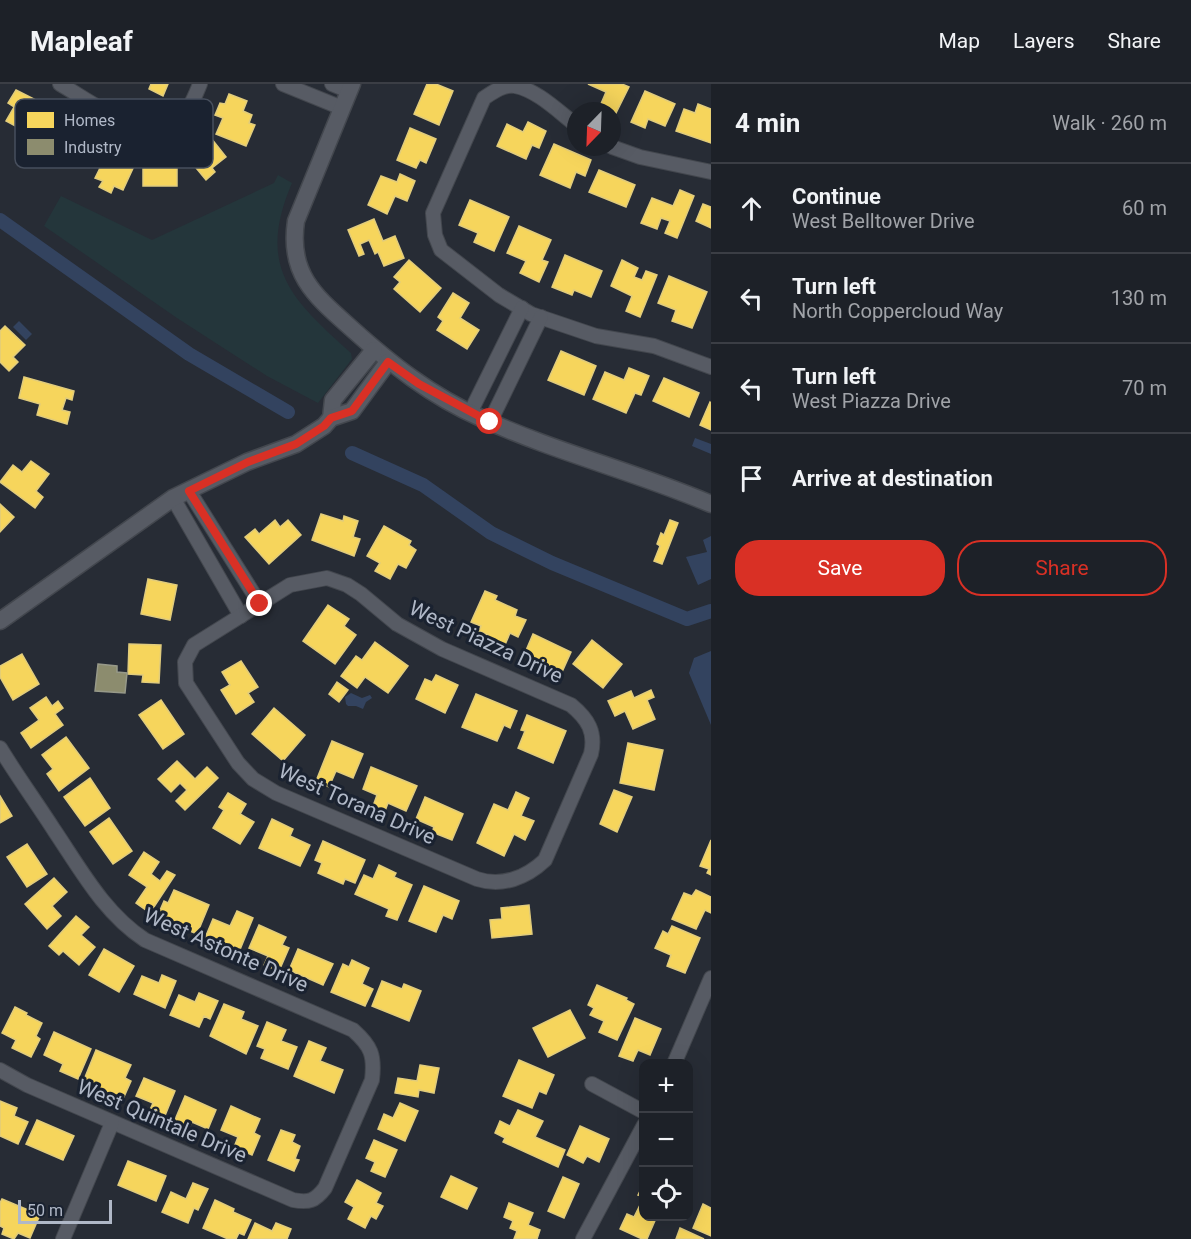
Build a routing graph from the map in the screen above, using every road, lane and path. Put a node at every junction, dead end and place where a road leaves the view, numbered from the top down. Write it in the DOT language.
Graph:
graph roads {
  1 [pos="60,84"];
  2 [pos="200,84"];
  3 [pos="283,84"];
  4 [pos="332,84"];
  5 [pos="351,87"];
  6 [pos="87,99"];
  7 [pos="194,99"];
  8 [pos="342,108"];
  9 [pos="567,118"];
  10 [pos="621,150"];
  11 [pos="711,172"];
  12 [pos="522,308"];
  13 [pos="541,317"];
  14 [pos="374,350"];
  15 [pos="388,362"];
  16 [pos="711,367"];
  17 [pos="470,413"];
  18 [pos="331,418"];
  19 [pos="490,422"];
  20 [pos="181,494"];
  21 [pos="711,504"];
  22 [pos="260,604"];
  23 [pos="241,616"];
  24 [pos="0,621"];
  25 [pos="0,750"];
  26 [pos="507,881"];
  27 [pos="711,978"];
  28 [pos="707,997"];
  29 [pos="676,1059"];
  30 [pos="0,1070"];
  31 [pos="592,1084"];
  32 [pos="639,1109"];
  33 [pos="112,1123"];
  34 [pos="639,1134"];
  35 [pos="311,1202"];
  36 [pos="63,1239"];
  37 [pos="583,1239"];
  1 -- 6 [label="street"];
  2 -- 7 [label="street"];
  3 -- 8 [label="street"];
  4 -- 5 [label="street"];
  5 -- 8 [label="street"];
  8 -- 14 [label="street"];
  9 -- 12 [label="street"];
  10 -- 11 [label="street"];
  12 -- 13 [label="street"];
  12 -- 17 [label="street"];
  13 -- 16 [label="street"];
  13 -- 19 [label="street"];
  14 -- 15 [label="street"];
  14 -- 18 [label="street"];
  15 -- 17 [label="street"];
  15 -- 18 [label="street"];
  17 -- 19 [label="street"];
  18 -- 20 [label="street"];
  19 -- 21 [label="street"];
  20 -- 22 [label="street"];
  20 -- 23 [label="street"];
  20 -- 24 [label="street"];
  22 -- 23 [label="street"];
  22 -- 26 [label="street, West Piazza Drive"];
  23 -- 26 [label="street, West Torana Drive"];
  25 -- 35 [label="street, West Astonte Drive"];
  27 -- 28 [label="street"];
  28 -- 29 [label="street"];
  30 -- 33 [label="street, West Quintale Drive"];
  31 -- 32 [label="street"];
  33 -- 35 [label="street, West Quintale Drive"];
  33 -- 36 [label="street"];
  34 -- 37 [label="street"];
}
